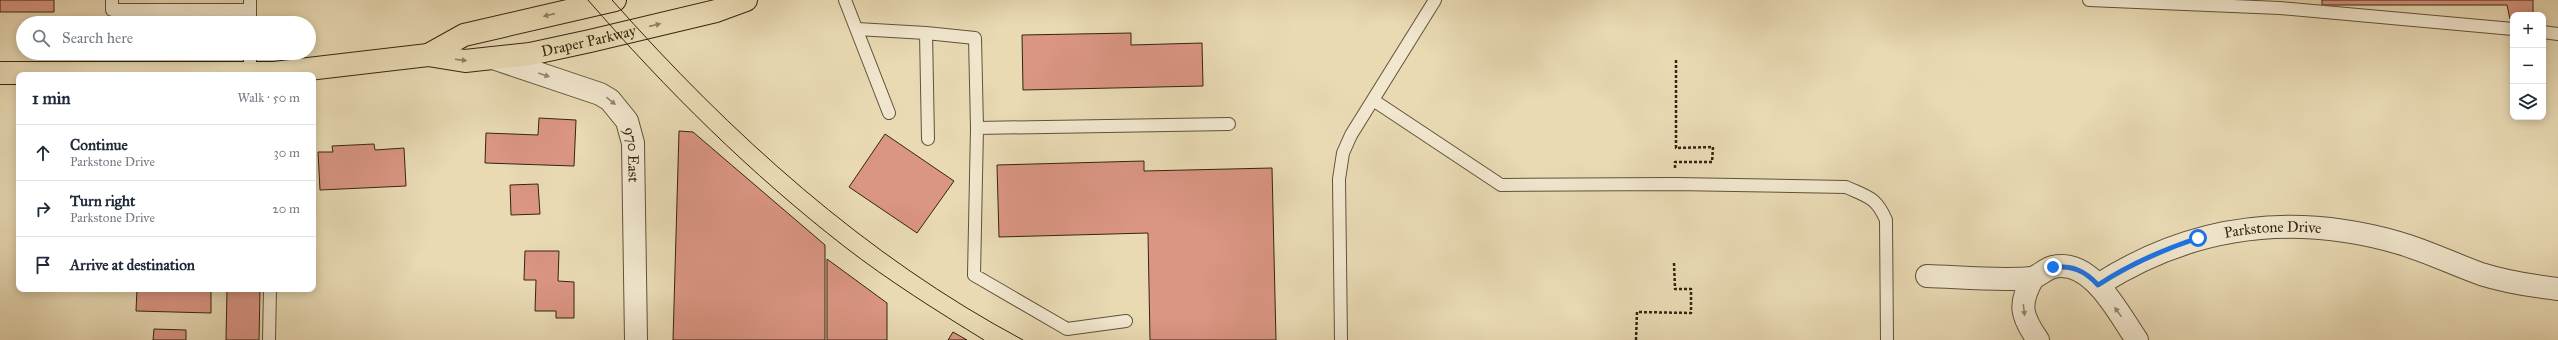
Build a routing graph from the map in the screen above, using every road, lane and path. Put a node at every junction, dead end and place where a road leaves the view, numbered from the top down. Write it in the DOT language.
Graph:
graph roads {
  1 [pos="112,0"];
  2 [pos="614,0"];
  3 [pos="746,0"];
  4 [pos="845,0"];
  5 [pos="1435,0"];
  6 [pos="2089,0"];
  7 [pos="250,5"];
  8 [pos="250,16"];
  9 [pos="857,29"];
  10 [pos="2510,29"];
  11 [pos="2546,32"];
  12 [pos="926,33"];
  13 [pos="2558,34"];
  14 [pos="428,55"];
  15 [pos="493,58"];
  16 [pos="1676,60"];
  17 [pos="250,67"];
  18 [pos="42,72"];
  19 [pos="270,72"];
  20 [pos="283,72"];
  21 [pos="0,73"];
  22 [pos="16,73"];
  23 [pos="1373,100"];
  24 [pos="889,113"];
  25 [pos="1229,124"];
  26 [pos="977,128"];
  27 [pos="928,139"];
  28 [pos="1675,170"];
  29 [pos="1674,263"];
  30 [pos="1927,276"];
  31 [pos="2033,278"];
  32 [pos="2098,285"];
  33 [pos="2558,289"];
  34 [pos="270,292"];
  35 [pos="1126,321"];
  36 [pos="269,340"];
  37 [pos="636,340"];
  38 [pos="1341,340"];
  39 [pos="1636,340"];
  40 [pos="1887,340"];
  41 [pos="2038,340"];
  42 [pos="2137,340"];
  1 -- 7 [label="lane"];
  2 -- 14 [label="main road, Draper Parkway, one-way"];
  15 -- 3 [label="main road, Draper Parkway, one-way"];
  4 -- 9 [label="lane"];
  5 -- 23 [label="lane"];
  6 -- 10 [label="lane"];
  7 -- 8 [label="lane"];
  9 -- 12 [label="lane"];
  9 -- 24 [label="lane"];
  11 -- 13 [label="lane"];
  12 -- 26 [label="lane"];
  12 -- 27 [label="lane"];
  14 -- 15 [label="main road, Draper Parkway, one-way"];
  14 -- 20 [label="main road, Draper Parkway"];
  15 -- 37 [label="street, 970 East, one-way"];
  16 -- 28 [label="path"];
  17 -- 18 [label="main road, Draper Parkway"];
  17 -- 19 [label="main road, Draper Parkway"];
  21 -- 22 [label="main road, Draper Parkway"];
  23 -- 38 [label="lane"];
  23 -- 40 [label="lane"];
  25 -- 26 [label="lane"];
  26 -- 35 [label="lane"];
  29 -- 39 [label="path"];
  30 -- 31 [label="street"];
  31 -- 32 [label="street"];
  31 -- 41 [label="street, one-way"];
  32 -- 33 [label="street, Parkstone Drive"];
  42 -- 32 [label="street, one-way"];
  34 -- 36 [label="lane"];
}
